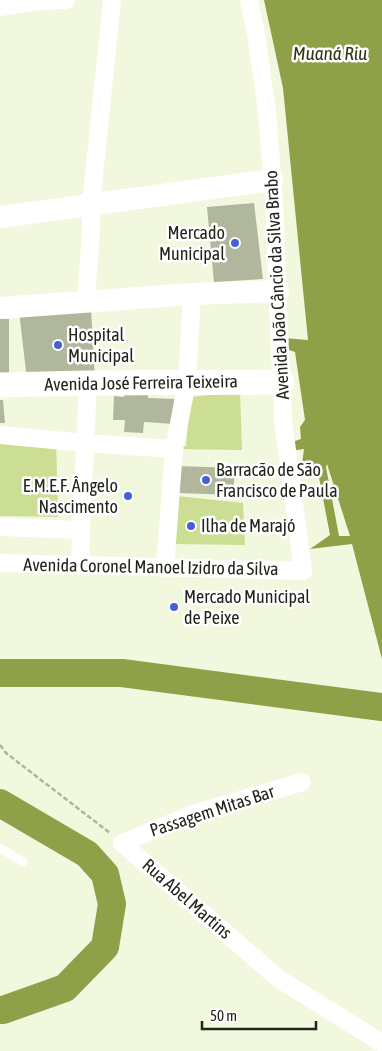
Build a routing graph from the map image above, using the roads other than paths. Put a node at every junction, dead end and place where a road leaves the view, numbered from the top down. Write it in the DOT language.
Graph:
graph roads {
  1 [pos="66,0"];
  2 [pos="112,0"];
  3 [pos="249,0"];
  4 [pos="0,7"];
  5 [pos="272,180"];
  6 [pos="91,205"];
  7 [pos="0,217"];
  8 [pos="278,291"];
  9 [pos="192,294"];
  10 [pos="86,302"];
  11 [pos="0,308"];
  12 [pos="187,382"];
  13 [pos="282,382"];
  14 [pos="88,383"];
  15 [pos="0,385"];
  16 [pos="0,435"];
  17 [pos="85,443"];
  18 [pos="174,449"];
  19 [pos="0,527"];
  20 [pos="81,530"];
  21 [pos="0,563"];
  22 [pos="80,566"];
  23 [pos="165,568"];
  24 [pos="303,571"];
  25 [pos="302,782"];
  26 [pos="122,842"];
  27 [pos="0,848"];
  28 [pos="23,862"];
  29 [pos="382,1043"];
  1 -- 4 [label="street"];
  2 -- 6 [label="street"];
  3 -- 5 [label="street, Avenida João Câncio da Silva Brabo"];
  5 -- 6 [label="street"];
  5 -- 8 [label="street, Avenida João Câncio da Silva Brabo"];
  6 -- 7 [label="street"];
  6 -- 10 [label="street"];
  8 -- 9 [label="street"];
  8 -- 13 [label="street, Avenida João Câncio da Silva Brabo"];
  9 -- 10 [label="street"];
  9 -- 12 [label="street"];
  10 -- 11 [label="street"];
  12 -- 13 [label="main road, Avenida José Ferreira Teixeira"];
  12 -- 14 [label="main road, Avenida José Ferreira Teixeira"];
  12 -- 18 [label="street"];
  13 -- 24 [label="street, Avenida João Câncio da Silva Brabo"];
  14 -- 15 [label="main road, Avenida José Ferreira Teixeira"];
  14 -- 17 [label="street"];
  16 -- 17 [label="street"];
  17 -- 18 [label="street"];
  17 -- 20 [label="street"];
  18 -- 23 [label="street"];
  19 -- 20 [label="street"];
  20 -- 22 [label="street"];
  21 -- 22 [label="street, Avenida Coronel Manoel Izidro da Silva"];
  22 -- 23 [label="street, Avenida Coronel Manoel Izidro da Silva"];
  23 -- 24 [label="street, Avenida Coronel Manoel Izidro da Silva"];
  25 -- 26 [label="street, Passagem Mitas Bar"];
  26 -- 29 [label="street, Rua Abel Martins"];
  27 -- 28 [label="lane"];
}
